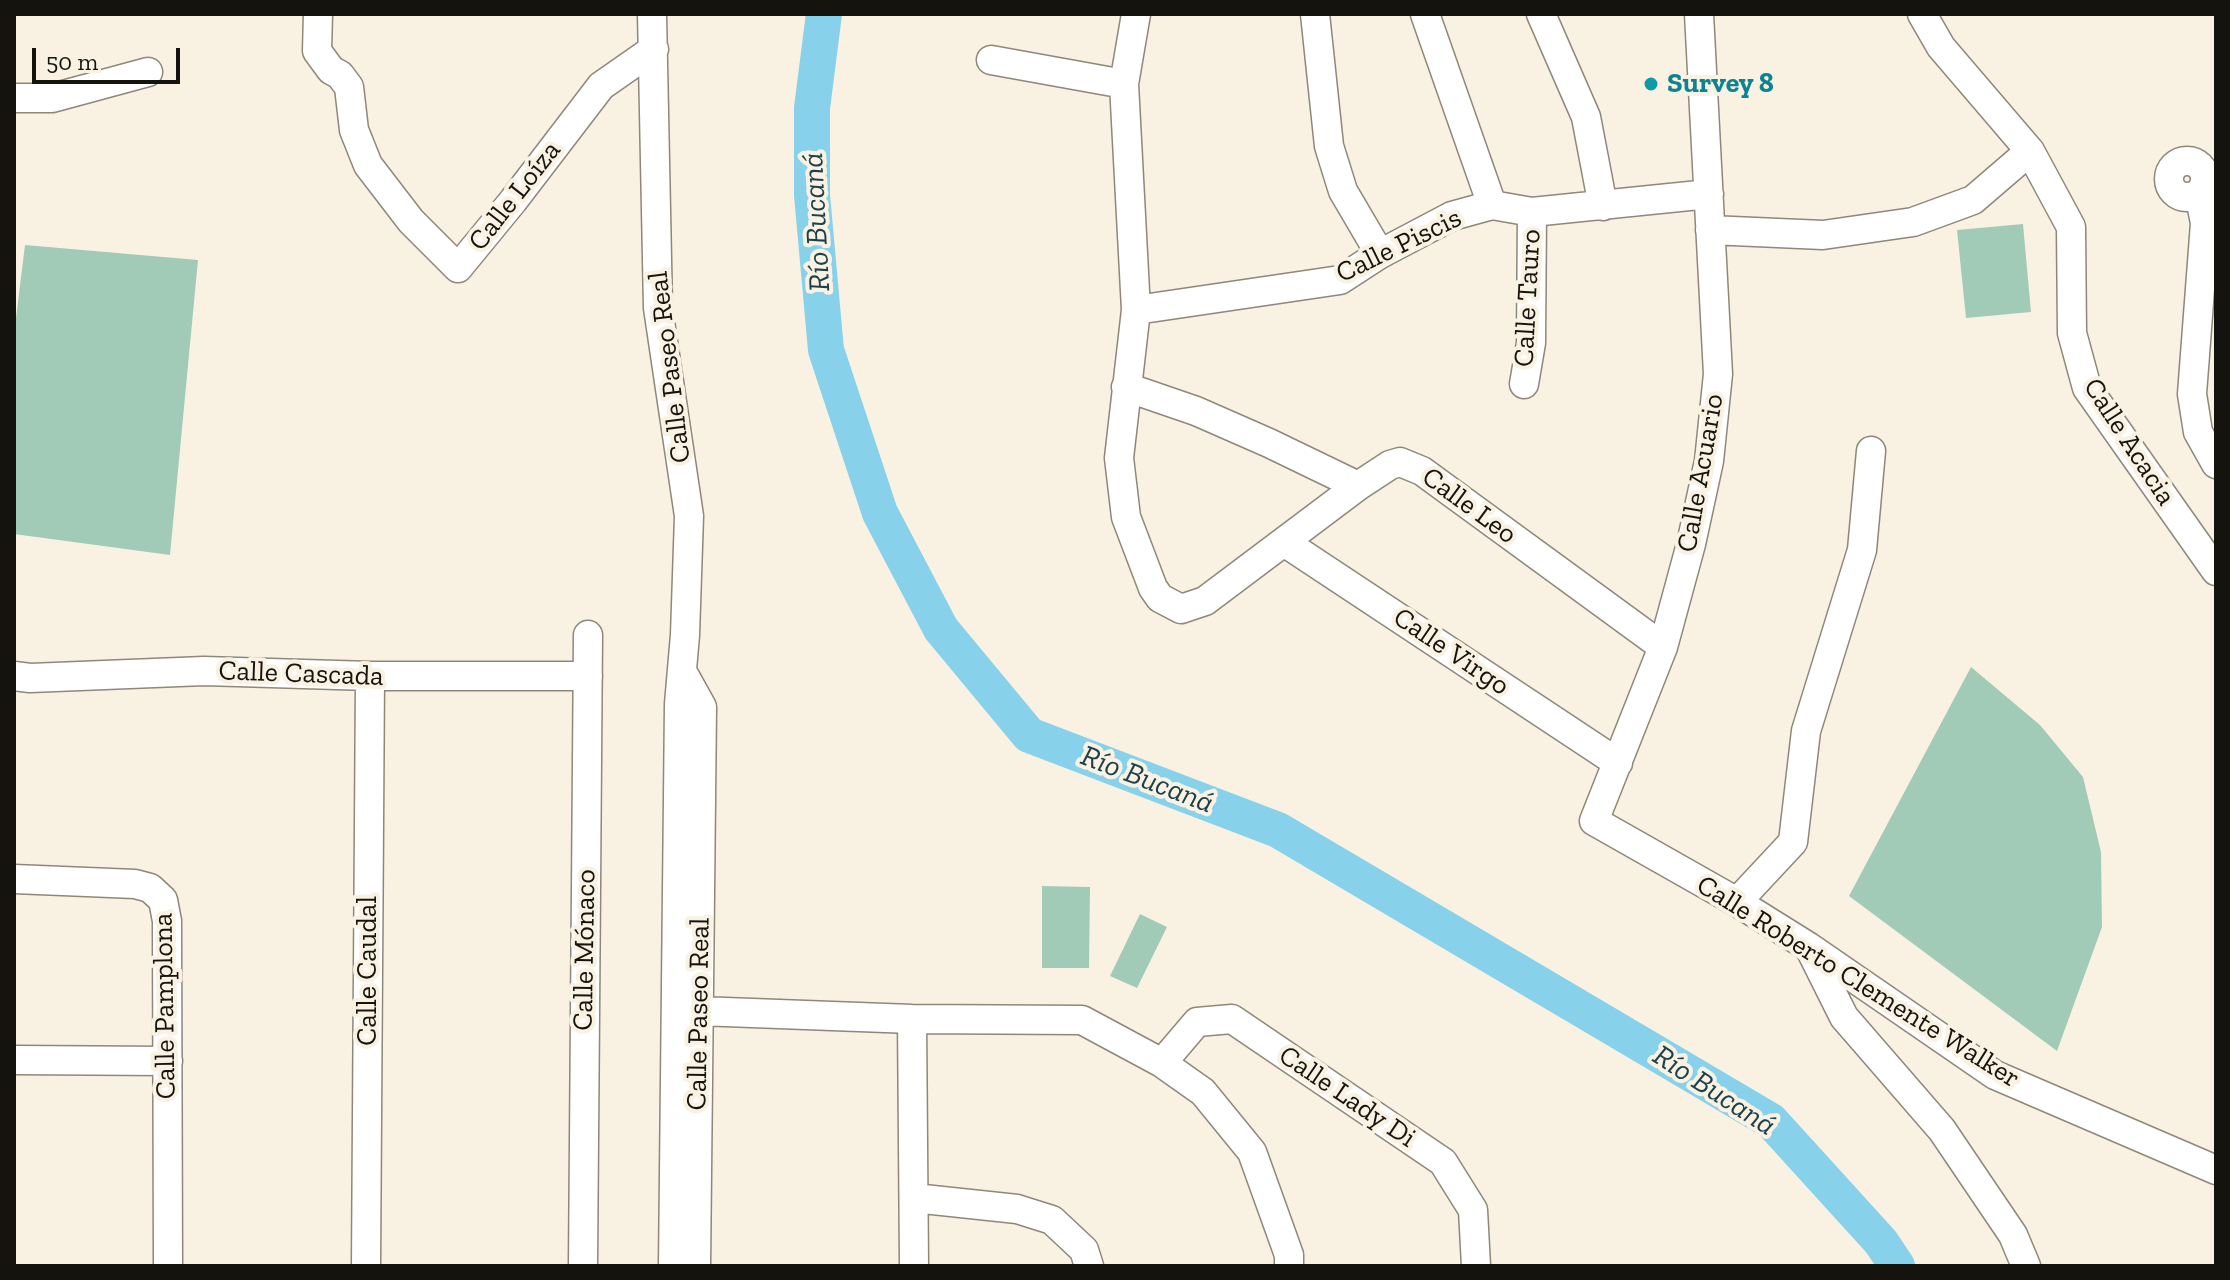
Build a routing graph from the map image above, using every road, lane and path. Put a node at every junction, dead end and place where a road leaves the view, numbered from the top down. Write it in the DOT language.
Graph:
graph roads {
  1 [pos="318,14"];
  2 [pos="652,14"];
  3 [pos="1136,14"];
  4 [pos="1425,14"];
  5 [pos="1541,14"];
  6 [pos="1699,14"];
  7 [pos="1922,14"];
  8 [pos="1319,16"];
  9 [pos="654,49"];
  10 [pos="991,60"];
  11 [pos="148,72"];
  12 [pos="1124,84"];
  13 [pos="14,98"];
  14 [pos="2030,151"];
  15 [pos="2199,193"];
  16 [pos="1709,194"];
  17 [pos="1492,205"];
  18 [pos="1603,206"];
  19 [pos="1532,212"];
  20 [pos="1710,230"];
  21 [pos="1380,254"];
  22 [pos="1136,310"];
  23 [pos="1524,384"];
  24 [pos="1126,387"];
  25 [pos="1871,451"];
  26 [pos="2216,464"];
  27 [pos="1358,486"];
  28 [pos="1284,542"];
  29 [pos="2216,571"];
  30 [pos="588,635"];
  31 [pos="1663,647"];
  32 [pos="682,671"];
  33 [pos="14,676"];
  34 [pos="370,676"];
  35 [pos="588,676"];
  36 [pos="1618,763"];
  37 [pos="1594,821"];
  38 [pos="14,879"];
  39 [pos="1737,902"];
  40 [pos="1809,947"];
  41 [pos="699,1011"];
  42 [pos="912,1019"];
  43 [pos="14,1060"];
  44 [pos="168,1061"];
  45 [pos="1162,1063"];
  46 [pos="2216,1170"];
  47 [pos="914,1198"];
  48 [pos="168,1266"];
  49 [pos="366,1266"];
  50 [pos="583,1266"];
  51 [pos="673,1266"];
  52 [pos="696,1266"];
  53 [pos="914,1266"];
  54 [pos="1089,1266"];
  55 [pos="1289,1266"];
  56 [pos="1476,1266"];
  57 [pos="2026,1266"];
  1 -- 9 [label="street, Calle Loíza"];
  2 -- 9 [label="street, Calle Paseo Real"];
  3 -- 12 [label="street"];
  4 -- 17 [label="street"];
  5 -- 18 [label="street"];
  6 -- 16 [label="street, Calle Acuario"];
  7 -- 14 [label="street, Calle Acacia"];
  8 -- 21 [label="street"];
  9 -- 32 [label="street, Calle Paseo Real"];
  10 -- 12 [label="street"];
  11 -- 13 [label="street"];
  12 -- 22 [label="street"];
  14 -- 20 [label="street"];
  14 -- 29 [label="street, Calle Acacia"];
  15 -- 26 [label="street"];
  16 -- 18 [label="street, Calle Piscis"];
  16 -- 20 [label="street, Calle Acuario"];
  17 -- 19 [label="street, Calle Piscis"];
  17 -- 21 [label="street, Calle Piscis"];
  18 -- 19 [label="street, Calle Piscis"];
  19 -- 23 [label="street, Calle Tauro"];
  20 -- 31 [label="street, Calle Acuario"];
  21 -- 22 [label="street, Calle Piscis"];
  22 -- 24 [label="street"];
  24 -- 27 [label="street"];
  24 -- 28 [label="street"];
  25 -- 39 [label="street"];
  27 -- 28 [label="street"];
  27 -- 31 [label="street, Calle Leo"];
  28 -- 36 [label="street, Calle Virgo"];
  30 -- 35 [label="street, Calle Mónaco"];
  31 -- 36 [label="street, Calle Acuario"];
  32 -- 41 [label="street, Calle Paseo Real"];
  32 -- 51 [label="street, Calle Paseo Real"];
  33 -- 34 [label="street, Calle Cascada"];
  34 -- 35 [label="street, Calle Cascada"];
  34 -- 49 [label="street, Calle Caudal"];
  35 -- 50 [label="street, Calle Mónaco"];
  36 -- 37 [label="street, Calle Acuario"];
  37 -- 39 [label="street, Calle Roberto Clemente Walker"];
  38 -- 44 [label="street, Calle Pamplona"];
  39 -- 40 [label="street, Calle Roberto Clemente Walker"];
  40 -- 46 [label="street, Calle Roberto Clemente Walker"];
  40 -- 57 [label="street"];
  41 -- 42 [label="street"];
  41 -- 52 [label="street, Calle Paseo Real"];
  42 -- 45 [label="street"];
  42 -- 47 [label="street"];
  43 -- 44 [label="street"];
  44 -- 48 [label="street, Calle Pamplona"];
  45 -- 55 [label="street"];
  45 -- 56 [label="street, Calle Lady Di"];
  47 -- 53 [label="street"];
  47 -- 54 [label="street"];
}
